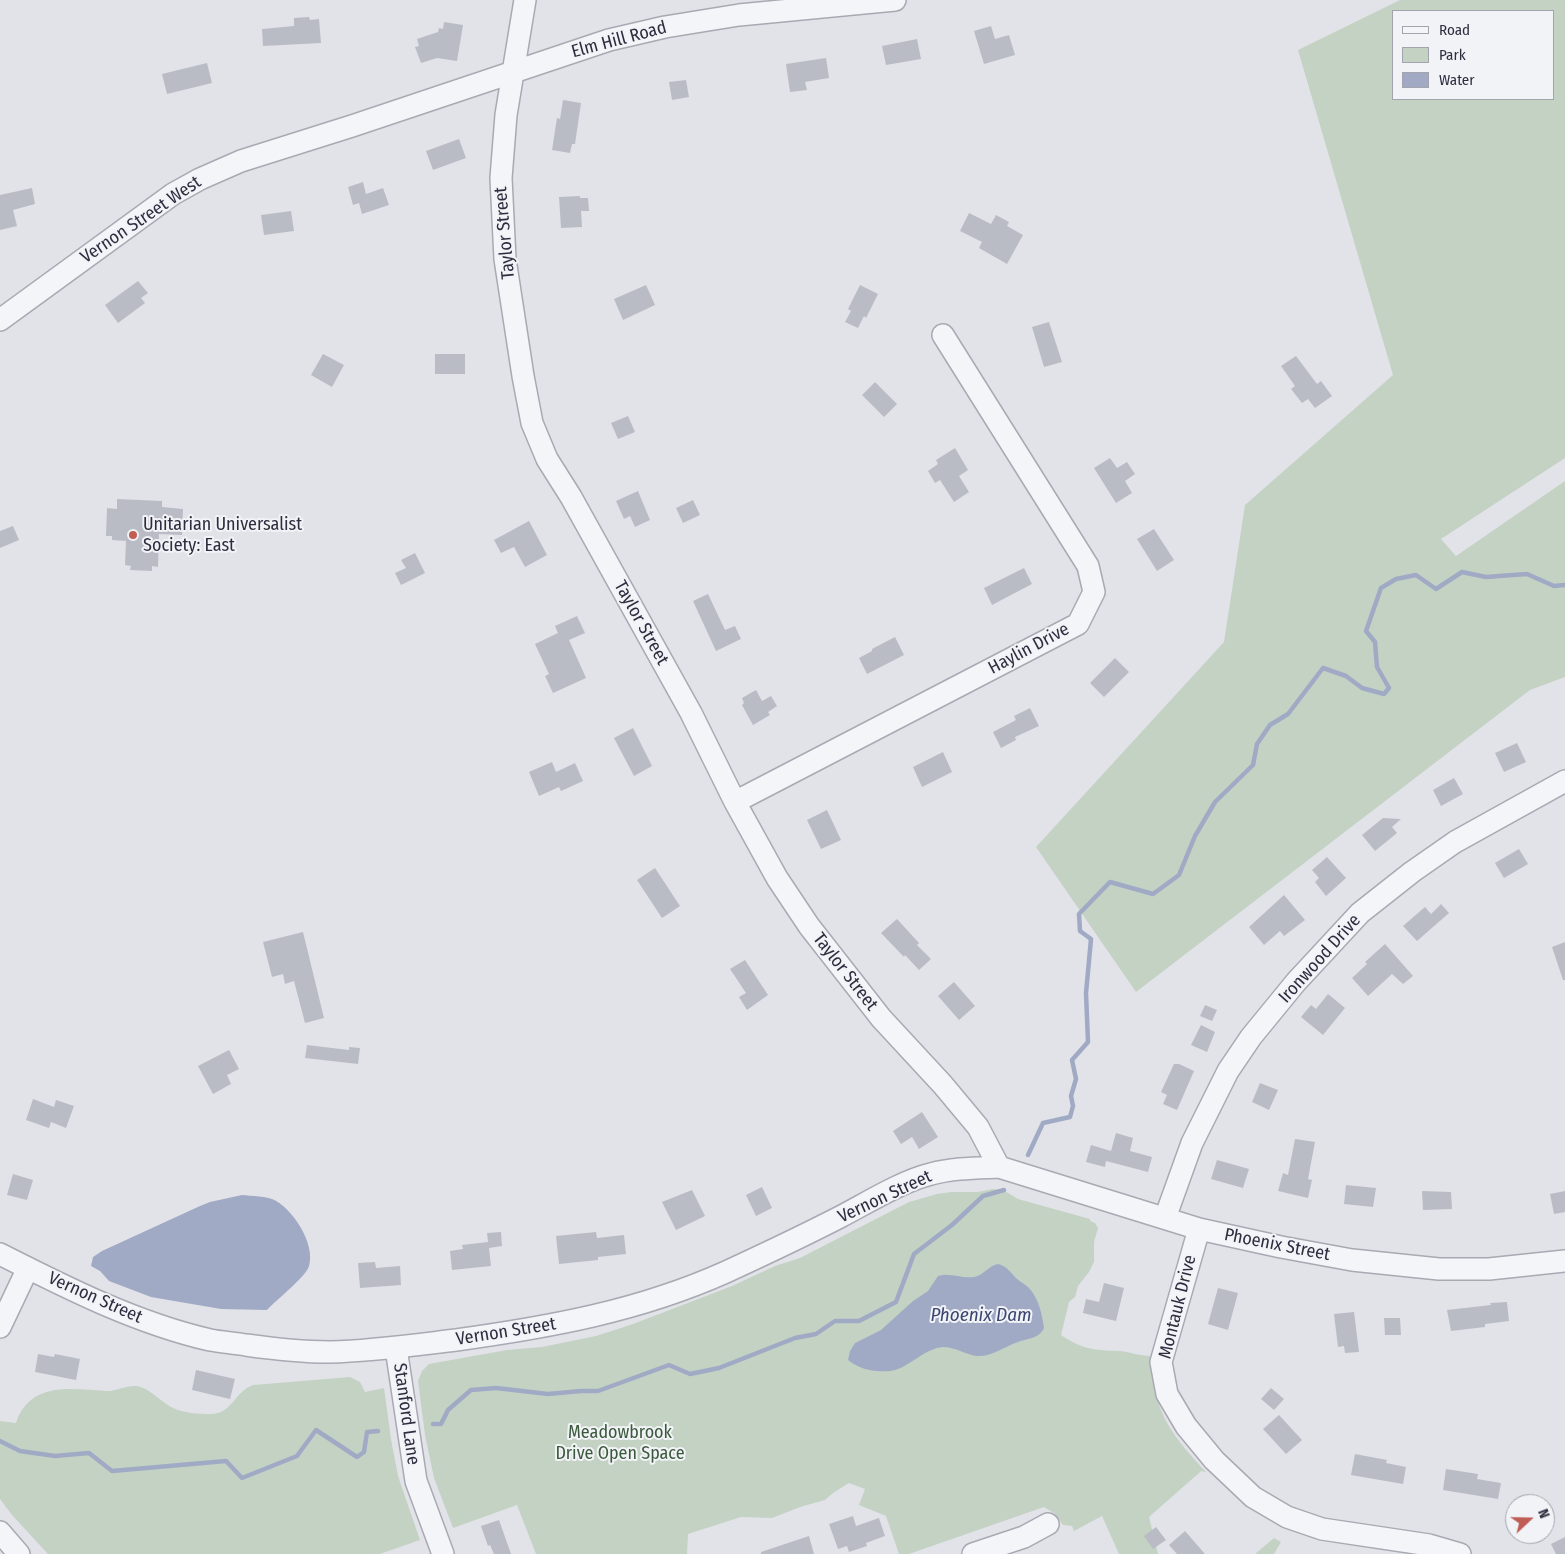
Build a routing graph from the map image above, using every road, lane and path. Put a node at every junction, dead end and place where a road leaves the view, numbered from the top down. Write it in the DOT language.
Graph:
graph roads {
  1 [pos="525,0"];
  2 [pos="895,0"];
  3 [pos="513,72"];
  4 [pos="352,126"];
  5 [pos="0,320"];
  6 [pos="943,334"];
  7 [pos="1565,781"];
  8 [pos="735,802"];
  9 [pos="999,1167"];
  10 [pos="1165,1218"];
  11 [pos="1199,1229"];
  12 [pos="0,1254"];
  13 [pos="1565,1261"];
  14 [pos="28,1268"];
  15 [pos="0,1327"];
  16 [pos="396,1348"];
  17 [pos="1048,1524"];
  18 [pos="0,1532"];
  19 [pos="1027,1546"];
  20 [pos="19,1554"];
  21 [pos="443,1554"];
  22 [pos="973,1554"];
  23 [pos="1460,1554"];
  1 -- 3 [label="street, Taylor Street"];
  2 -- 3 [label="street, Elm Hill Road"];
  3 -- 4 [label="street, Elm Hill Road"];
  3 -- 8 [label="street, Taylor Street"];
  4 -- 5 [label="street, Vernon Street West"];
  6 -- 8 [label="street, Haylin Drive"];
  7 -- 10 [label="street, Ironwood Drive"];
  8 -- 9 [label="street, Taylor Street"];
  9 -- 10 [label="street, Phoenix Street"];
  9 -- 16 [label="street, Vernon Street"];
  10 -- 11 [label="street, Phoenix Street"];
  11 -- 13 [label="street, Phoenix Street"];
  11 -- 23 [label="street, Montauk Drive"];
  12 -- 14 [label="street, Vernon Street"];
  14 -- 15 [label="street"];
  14 -- 16 [label="street, Vernon Street"];
  16 -- 21 [label="street, Stanford Lane"];
  17 -- 19 [label="street"];
  18 -- 20 [label="street"];
  19 -- 22 [label="street"];
}
